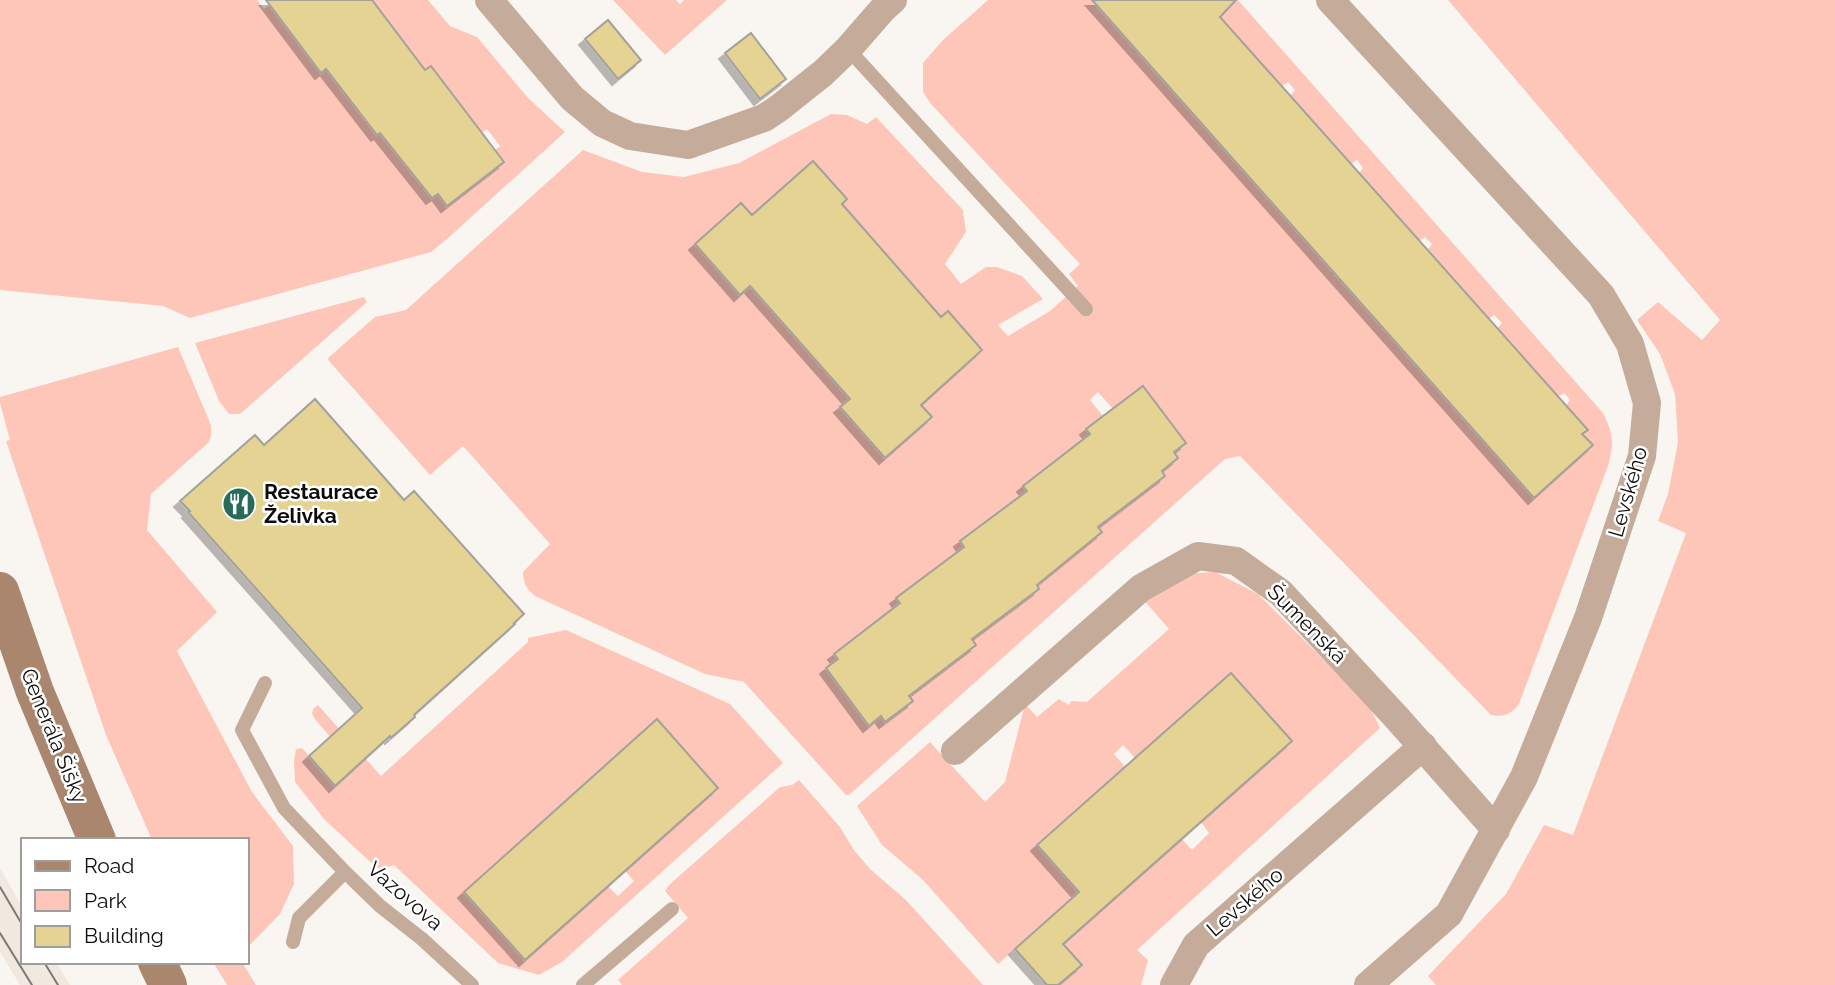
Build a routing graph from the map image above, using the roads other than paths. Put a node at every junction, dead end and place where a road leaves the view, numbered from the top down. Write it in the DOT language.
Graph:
graph roads {
  1 [pos="489,0"];
  2 [pos="893,0"];
  3 [pos="1330,0"];
  4 [pos="848,49"];
  5 [pos="1086,309"];
  6 [pos="0,591"];
  7 [pos="265,683"];
  8 [pos="1423,746"];
  9 [pos="954,751"];
  10 [pos="1496,830"];
  11 [pos="96,838"];
  12 [pos="345,872"];
  13 [pos="672,909"];
  14 [pos="293,942"];
  15 [pos="157,964"];
  16 [pos="168,985"];
  17 [pos="472,985"];
  18 [pos="583,985"];
  19 [pos="1174,985"];
  20 [pos="1368,985"];
  1 -- 4 [label="street"];
  2 -- 4 [label="street"];
  3 -- 10 [label="street, Levského"];
  4 -- 5 [label="lane"];
  6 -- 11 [label="main road, Generála Šišky"];
  7 -- 12 [label="lane"];
  8 -- 9 [label="street, Šumenská"];
  8 -- 10 [label="street, Šumenská"];
  8 -- 19 [label="street, Levského"];
  10 -- 20 [label="street, Levského"];
  12 -- 14 [label="lane, Vazovova"];
  12 -- 17 [label="lane, Vazovova"];
  13 -- 18 [label="lane"];
  15 -- 16 [label="main road"];
}
